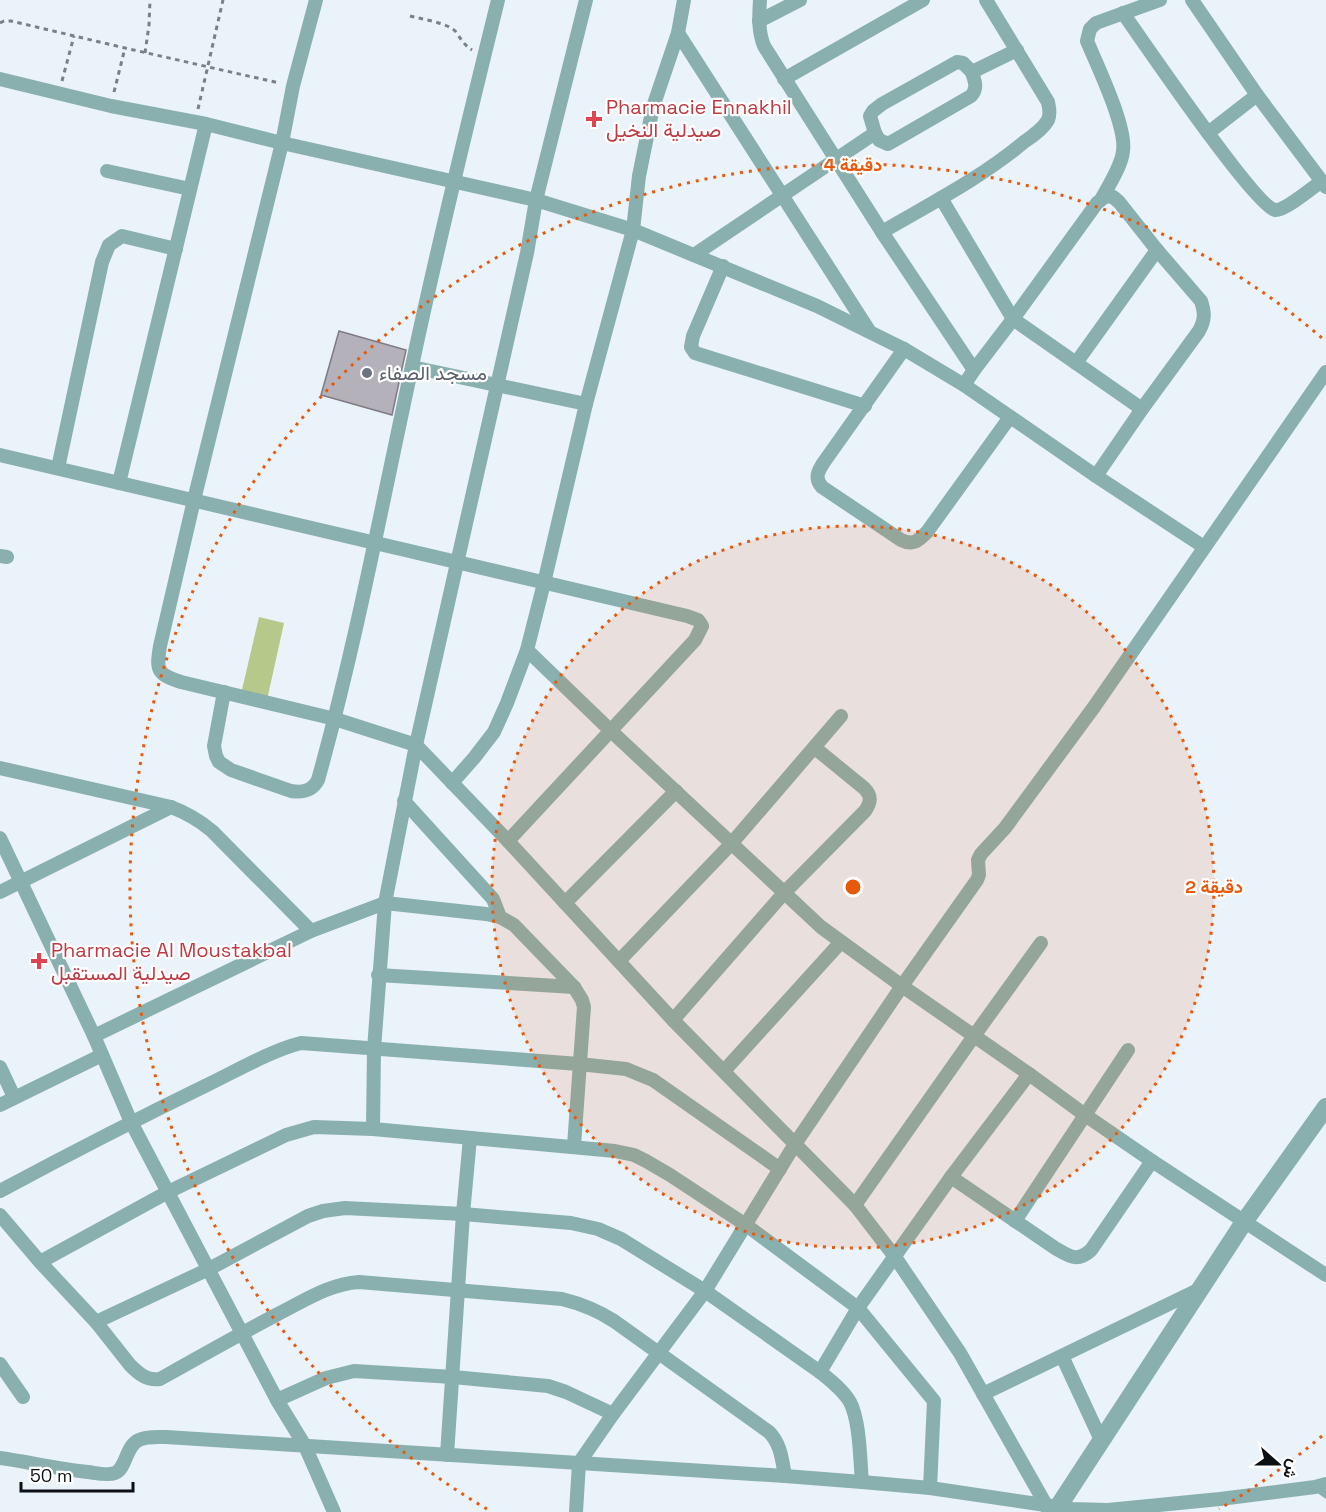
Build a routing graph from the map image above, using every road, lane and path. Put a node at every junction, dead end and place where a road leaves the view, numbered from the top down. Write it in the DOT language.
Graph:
graph roads {
  1 [pos="150,0"];
  2 [pos="223,0"];
  3 [pos="316,0"];
  4 [pos="498,0"];
  5 [pos="586,0"];
  6 [pos="684,0"];
  7 [pos="760,0"];
  8 [pos="800,0"];
  9 [pos="923,0"];
  10 [pos="986,0"];
  11 [pos="1160,0"];
  12 [pos="1192,0"];
  13 [pos="1123,13"];
  14 [pos="410,16"];
  15 [pos="759,21"];
  16 [pos="0,23"];
  17 [pos="678,33"];
  18 [pos="75,36"];
  19 [pos="125,48"];
  20 [pos="1017,50"];
  21 [pos="145,53"];
  22 [pos="485,54"];
  23 [pos="207,67"];
  24 [pos="972,72"];
  25 [pos="0,79"];
  26 [pos="784,79"];
  27 [pos="293,86"];
  28 [pos="59,93"];
  29 [pos="1257,95"];
  30 [pos="111,106"];
  31 [pos="200,123"];
  32 [pos="875,133"];
  33 [pos="1208,133"];
  34 [pos="282,142"];
  35 [pos="835,159"];
  36 [pos="108,171"];
  37 [pos="453,181"];
  38 [pos="1324,184"];
  39 [pos="190,189"];
  40 [pos="782,197"];
  41 [pos="941,198"];
  42 [pos="1102,198"];
  43 [pos="536,200"];
  44 [pos="633,230"];
  45 [pos="882,232"];
  46 [pos="176,249"];
  47 [pos="1157,250"];
  48 [pos="694,255"];
  49 [pos="723,266"];
  50 [pos="1013,319"];
  51 [pos="868,330"];
  52 [pos="904,349"];
  53 [pos="1076,363"];
  54 [pos="412,367"];
  55 [pos="974,370"];
  56 [pos="1326,372"];
  57 [pos="498,384"];
  58 [pos="964,385"];
  59 [pos="586,404"];
  60 [pos="865,406"];
  61 [pos="1142,409"];
  62 [pos="1010,417"];
  63 [pos="0,455"];
  64 [pos="58,468"];
  65 [pos="1096,476"];
  66 [pos="119,483"];
  67 [pos="194,500"];
  68 [pos="375,543"];
  69 [pos="1204,547"];
  70 [pos="457,562"];
  71 [pos="544,583"];
  72 [pos="527,650"];
  73 [pos="224,692"];
  74 [pos="841,716"];
  75 [pos="335,719"];
  76 [pos="611,731"];
  77 [pos="416,744"];
  78 [pos="815,748"];
  79 [pos="0,768"];
  80 [pos="452,783"];
  81 [pos="676,791"];
  82 [pos="404,801"];
  83 [pos="171,807"];
  84 [pos="0,837"];
  85 [pos="508,841"];
  86 [pos="731,844"];
  87 [pos="21,881"];
  88 [pos="0,892"];
  89 [pos="784,893"];
  90 [pos="385,903"];
  91 [pos="565,903"];
  92 [pos="500,917"];
  93 [pos="311,932"];
  94 [pos="841,942"];
  95 [pos="1041,943"];
  96 [pos="619,961"];
  97 [pos="378,975"];
  98 [pos="902,986"];
  99 [pos="574,987"];
  100 [pos="673,1020"];
  101 [pos="93,1035"];
  102 [pos="974,1036"];
  103 [pos="374,1049"];
  104 [pos="1128,1050"];
  105 [pos="102,1055"];
  106 [pos="579,1064"];
  107 [pos="0,1067"];
  108 [pos="724,1071"];
  109 [pos="1029,1074"];
  110 [pos="14,1097"];
  111 [pos="0,1105"];
  112 [pos="1326,1107"];
  113 [pos="1085,1115"];
  114 [pos="131,1122"];
  115 [pos="373,1129"];
  116 [pos="470,1138"];
  117 [pos="795,1144"];
  118 [pos="574,1146"];
  119 [pos="1152,1161"];
  120 [pos="780,1169"];
  121 [pos="951,1177"];
  122 [pos="0,1191"];
  123 [pos="168,1192"];
  124 [pos="855,1205"];
  125 [pos="463,1214"];
  126 [pos="0,1215"];
  127 [pos="1016,1221"];
  128 [pos="1244,1222"];
  129 [pos="746,1225"];
  130 [pos="896,1257"];
  131 [pos="40,1262"];
  132 [pos="208,1269"];
  133 [pos="1326,1275"];
  134 [pos="1200,1289"];
  135 [pos="458,1290"];
  136 [pos="705,1291"];
  137 [pos="858,1308"];
  138 [pos="96,1322"];
  139 [pos="243,1333"];
  140 [pos="658,1354"];
  141 [pos="1062,1356"];
  142 [pos="0,1364"];
  143 [pos="820,1372"];
  144 [pos="453,1377"];
  145 [pos="983,1394"];
  146 [pos="23,1397"];
  147 [pos="278,1400"];
  148 [pos="613,1414"];
  149 [pos="1101,1440"];
  150 [pos="305,1446"];
  151 [pos="447,1455"];
  152 [pos="0,1458"];
  153 [pos="579,1463"];
  154 [pos="785,1476"];
  155 [pos="862,1482"];
  156 [pos="930,1488"];
  157 [pos="1322,1489"];
  158 [pos="1051,1508"];
  159 [pos="334,1512"];
  160 [pos="576,1512"];
  1 -- 21 [label="path"];
  2 -- 23 [label="path"];
  3 -- 27 [label="street"];
  4 -- 22 [label="street"];
  5 -- 43 [label="street"];
  6 -- 17 [label="street"];
  7 -- 15 [label="street"];
  8 -- 15 [label="street"];
  9 -- 26 [label="street"];
  10 -- 20 [label="street"];
  11 -- 13 [label="street"];
  12 -- 29 [label="street"];
  13 -- 33 [label="street"];
  13 -- 42 [label="street"];
  14 -- 22 [label="path"];
  15 -- 26 [label="street"];
  16 -- 18 [label="path"];
  17 -- 40 [label="street"];
  17 -- 44 [label="street"];
  18 -- 19 [label="path"];
  18 -- 28 [label="path"];
  19 -- 21 [label="path"];
  19 -- 30 [label="path"];
  20 -- 24 [label="street"];
  20 -- 41 [label="street"];
  21 -- 23 [label="path"];
  22 -- 37 [label="street"];
  23 -- 27 [label="path"];
  23 -- 31 [label="path"];
  24 -- 32 [label="street"];
  24 -- 32 [label="street"];
  25 -- 28 [label="street"];
  26 -- 35 [label="street"];
  27 -- 34 [label="street"];
  28 -- 30 [label="street"];
  29 -- 33 [label="street"];
  29 -- 38 [label="street"];
  30 -- 31 [label="street"];
  31 -- 34 [label="street"];
  31 -- 39 [label="street"];
  32 -- 35 [label="street"];
  33 -- 38 [label="street"];
  34 -- 37 [label="street"];
  34 -- 67 [label="street"];
  35 -- 40 [label="street"];
  35 -- 45 [label="street"];
  36 -- 39 [label="street"];
  37 -- 43 [label="street"];
  37 -- 54 [label="street"];
  39 -- 46 [label="street"];
  40 -- 48 [label="street"];
  40 -- 51 [label="street"];
  41 -- 45 [label="street"];
  41 -- 50 [label="street"];
  42 -- 47 [label="street"];
  42 -- 50 [label="street"];
  43 -- 44 [label="street"];
  43 -- 57 [label="street"];
  44 -- 48 [label="street"];
  44 -- 59 [label="street"];
  45 -- 55 [label="street"];
  46 -- 64 [label="street"];
  46 -- 66 [label="street"];
  47 -- 53 [label="street"];
  47 -- 61 [label="street"];
  48 -- 49 [label="street"];
  49 -- 51 [label="street"];
  49 -- 60 [label="street"];
  50 -- 53 [label="street"];
  50 -- 55 [label="street"];
  51 -- 52 [label="street"];
  52 -- 58 [label="street"];
  52 -- 60 [label="street"];
  53 -- 61 [label="street"];
  54 -- 57 [label="street"];
  54 -- 68 [label="street"];
  55 -- 58 [label="street"];
  56 -- 69 [label="street"];
  57 -- 59 [label="street"];
  57 -- 70 [label="street"];
  58 -- 62 [label="street"];
  59 -- 71 [label="street"];
  60 -- 62 [label="street"];
  61 -- 65 [label="street"];
  62 -- 65 [label="street"];
  63 -- 64 [label="street"];
  64 -- 66 [label="street"];
  65 -- 69 [label="street"];
  66 -- 67 [label="street"];
  67 -- 68 [label="street"];
  67 -- 73 [label="street"];
  68 -- 70 [label="street"];
  68 -- 75 [label="street"];
  69 -- 98 [label="street"];
  70 -- 71 [label="street"];
  70 -- 77 [label="street"];
  71 -- 72 [label="street"];
  71 -- 76 [label="street"];
  72 -- 76 [label="street"];
  72 -- 80 [label="street"];
  73 -- 75 [label="street"];
  73 -- 75 [label="street"];
  74 -- 78 [label="street"];
  75 -- 77 [label="street"];
  76 -- 81 [label="street"];
  76 -- 85 [label="street"];
  77 -- 80 [label="street"];
  77 -- 82 [label="street"];
  78 -- 86 [label="street"];
  78 -- 89 [label="street"];
  79 -- 83 [label="street"];
  80 -- 85 [label="street"];
  81 -- 86 [label="street"];
  81 -- 91 [label="street"];
  82 -- 90 [label="street"];
  82 -- 92 [label="street"];
  83 -- 87 [label="street"];
  83 -- 93 [label="street"];
  84 -- 87 [label="street"];
  85 -- 91 [label="street"];
  86 -- 89 [label="street"];
  86 -- 96 [label="street"];
  87 -- 88 [label="street"];
  87 -- 101 [label="street"];
  89 -- 94 [label="street"];
  89 -- 100 [label="street"];
  90 -- 92 [label="street"];
  90 -- 93 [label="street"];
  90 -- 97 [label="street"];
  91 -- 96 [label="street"];
  92 -- 99 [label="street"];
  93 -- 101 [label="street"];
  94 -- 98 [label="street"];
  94 -- 108 [label="street"];
  95 -- 102 [label="street"];
  96 -- 100 [label="street"];
  97 -- 99 [label="street"];
  97 -- 103 [label="street"];
  98 -- 102 [label="street"];
  98 -- 117 [label="street"];
  99 -- 106 [label="street"];
  100 -- 108 [label="street"];
  101 -- 105 [label="street"];
  102 -- 109 [label="street"];
  102 -- 124 [label="street"];
  103 -- 106 [label="street"];
  103 -- 114 [label="street"];
  103 -- 115 [label="street"];
  104 -- 113 [label="street"];
  105 -- 110 [label="street"];
  105 -- 114 [label="street"];
  106 -- 118 [label="street"];
  106 -- 120 [label="street"];
  107 -- 110 [label="street"];
  108 -- 117 [label="street"];
  109 -- 113 [label="street"];
  109 -- 121 [label="street"];
  110 -- 111 [label="street"];
  112 -- 128 [label="street"];
  113 -- 119 [label="street"];
  113 -- 127 [label="street"];
  114 -- 122 [label="street"];
  114 -- 123 [label="street"];
  115 -- 116 [label="street"];
  115 -- 123 [label="street"];
  116 -- 118 [label="street"];
  116 -- 125 [label="street"];
  117 -- 120 [label="street"];
  117 -- 124 [label="street"];
  118 -- 129 [label="street"];
  119 -- 127 [label="street"];
  119 -- 128 [label="street"];
  120 -- 129 [label="street"];
  121 -- 127 [label="street"];
  121 -- 130 [label="street"];
  123 -- 131 [label="street"];
  123 -- 132 [label="street"];
  124 -- 130 [label="street"];
  125 -- 132 [label="street"];
  125 -- 135 [label="street"];
  125 -- 136 [label="street"];
  126 -- 131 [label="street"];
  128 -- 133 [label="street"];
  128 -- 134 [label="street"];
  129 -- 136 [label="street"];
  129 -- 137 [label="street"];
  130 -- 137 [label="street"];
  130 -- 145 [label="street"];
  131 -- 138 [label="street"];
  132 -- 138 [label="street"];
  132 -- 139 [label="street"];
  134 -- 141 [label="street"];
  134 -- 149 [label="street"];
  135 -- 139 [label="street"];
  135 -- 140 [label="street"];
  135 -- 144 [label="street"];
  136 -- 140 [label="street"];
  136 -- 143 [label="street"];
  137 -- 143 [label="street"];
  137 -- 156 [label="street"];
  138 -- 139 [label="street"];
  139 -- 147 [label="street"];
  140 -- 148 [label="street"];
  140 -- 154 [label="street"];
  141 -- 145 [label="street"];
  141 -- 149 [label="street"];
  142 -- 146 [label="street"];
  143 -- 155 [label="street"];
  144 -- 147 [label="street"];
  144 -- 148 [label="street"];
  144 -- 151 [label="street"];
  145 -- 158 [label="street"];
  147 -- 150 [label="street"];
  148 -- 153 [label="street"];
  149 -- 158 [label="street"];
  150 -- 151 [label="street"];
  150 -- 152 [label="street"];
  150 -- 159 [label="street"];
  151 -- 153 [label="street"];
  153 -- 154 [label="street"];
  153 -- 160 [label="street"];
  154 -- 155 [label="street"];
  155 -- 156 [label="street"];
  156 -- 158 [label="street"];
  157 -- 158 [label="street"];
}
